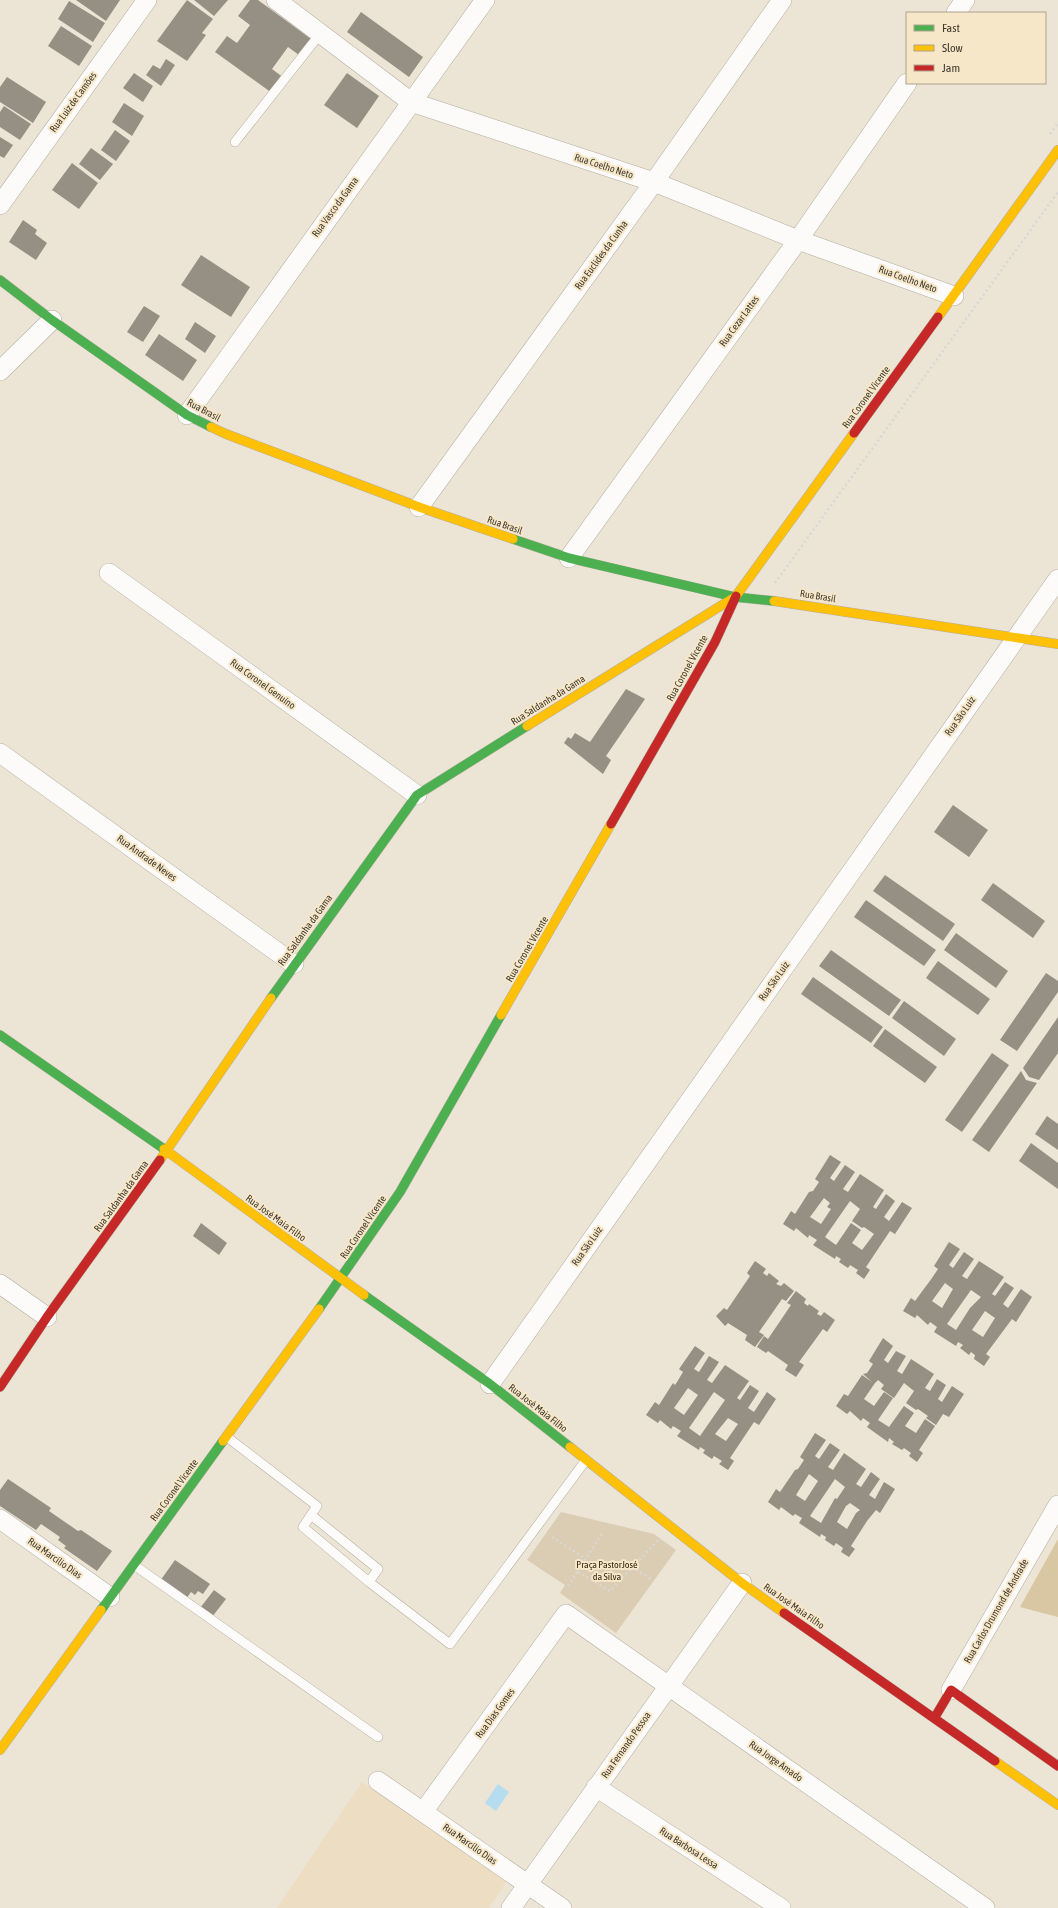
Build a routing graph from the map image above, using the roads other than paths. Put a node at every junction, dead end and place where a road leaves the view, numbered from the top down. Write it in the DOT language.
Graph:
graph roads {
  1 [pos="147,0"];
  2 [pos="276,0"];
  3 [pos="485,0"];
  4 [pos="782,0"];
  5 [pos="965,0"];
  6 [pos="957,12"];
  7 [pos="320,34"];
  8 [pos="906,84"];
  9 [pos="411,102"];
  10 [pos="235,142"];
  11 [pos="1058,150"];
  12 [pos="654,182"];
  13 [pos="0,205"];
  14 [pos="798,240"];
  15 [pos="0,280"];
  16 [pos="954,296"];
  17 [pos="52,320"];
  18 [pos="0,371"];
  19 [pos="187,415"];
  20 [pos="419,507"];
  21 [pos="568,558"];
  22 [pos="109,573"];
  23 [pos="1058,579"];
  24 [pos="735,597"];
  25 [pos="1016,637"];
  26 [pos="1058,644"];
  27 [pos="0,753"];
  28 [pos="417,795"];
  29 [pos="294,964"];
  30 [pos="0,1035"];
  31 [pos="167,1151"];
  32 [pos="341,1279"];
  33 [pos="0,1284"];
  34 [pos="47,1318"];
  35 [pos="490,1384"];
  36 [pos="0,1387"];
  37 [pos="226,1437"];
  38 [pos="586,1460"];
  39 [pos="1058,1505"];
  40 [pos="311,1515"];
  41 [pos="0,1519"];
  42 [pos="134,1564"];
  43 [pos="369,1582"];
  44 [pos="742,1583"];
  45 [pos="110,1597"];
  46 [pos="566,1614"];
  47 [pos="668,1686"];
  48 [pos="951,1690"];
  49 [pos="935,1718"];
  50 [pos="378,1737"];
  51 [pos="0,1750"];
  52 [pos="1058,1766"];
  53 [pos="378,1781"];
  54 [pos="596,1787"];
  55 [pos="1058,1805"];
  56 [pos="423,1812"];
  57 [pos="527,1884"];
  58 [pos="511,1908"];
  59 [pos="562,1908"];
  60 [pos="781,1908"];
  61 [pos="985,1908"];
  1 -- 13 [label="street, Rua Luiz de Camões"];
  2 -- 7 [label="street, Rua Coelho Neto"];
  3 -- 9 [label="street, Rua Vasco da Gama"];
  4 -- 12 [label="street, Rua Euclides da Cunha"];
  5 -- 6 [label="street"];
  7 -- 9 [label="street, Rua Coelho Neto"];
  7 -- 10 [label="lane"];
  8 -- 14 [label="street, Rua Cezar Lattes"];
  9 -- 12 [label="street, Rua Coelho Neto"];
  9 -- 19 [label="street, Rua Vasco da Gama"];
  11 -- 16 [label="street, Rua Coronel Vicente"];
  12 -- 14 [label="street, Rua Coelho Neto"];
  12 -- 20 [label="street, Rua Euclides da Cunha"];
  14 -- 16 [label="street, Rua Coelho Neto"];
  14 -- 21 [label="street, Rua Cezar Lattes"];
  15 -- 17 [label="street, Rua Brasil"];
  16 -- 24 [label="street, Rua Coronel Vicente"];
  17 -- 18 [label="street"];
  17 -- 19 [label="street, Rua Brasil"];
  19 -- 20 [label="street, Rua Brasil"];
  20 -- 21 [label="street, Rua Brasil"];
  21 -- 24 [label="street, Rua Brasil"];
  22 -- 28 [label="street, Rua Coronel Genuíno"];
  23 -- 25 [label="street, Rua São Luiz"];
  24 -- 25 [label="street, Rua Brasil"];
  24 -- 28 [label="street, Rua Saldanha da Gama"];
  24 -- 32 [label="street, Rua Coronel Vicente"];
  25 -- 26 [label="street, Rua Brasil"];
  25 -- 35 [label="street, Rua São Luiz"];
  27 -- 29 [label="street, Rua Andrade Neves"];
  28 -- 29 [label="street, Rua Saldanha da Gama"];
  29 -- 31 [label="street, Rua Saldanha da Gama"];
  30 -- 31 [label="street, Rua José Maia Filho"];
  31 -- 32 [label="street, Rua José Maia Filho"];
  31 -- 34 [label="street, Rua Saldanha da Gama"];
  32 -- 35 [label="street, Rua José Maia Filho"];
  32 -- 37 [label="street, Rua Coronel Vicente"];
  33 -- 34 [label="street"];
  34 -- 36 [label="street, Rua Saldanha da Gama"];
  35 -- 38 [label="street, Rua José Maia Filho"];
  37 -- 40 [label="lane"];
  37 -- 42 [label="street, Rua Coronel Vicente"];
  38 -- 43 [label="lane"];
  38 -- 44 [label="street, Rua José Maia Filho"];
  39 -- 48 [label="street, Rua Carlos Drumond de Andrade"];
  40 -- 43 [label="lane"];
  40 -- 43 [label="lane"];
  41 -- 45 [label="street, Rua Marcílio Dias"];
  42 -- 45 [label="street, Rua Coronel Vicente"];
  42 -- 50 [label="lane"];
  44 -- 47 [label="street, Rua Fernando Pessoa"];
  44 -- 49 [label="street, Rua José Maia Filho"];
  45 -- 51 [label="street, Rua Coronel Vicente"];
  46 -- 47 [label="street, Rua Jorge Amado"];
  46 -- 56 [label="street, Rua Dias Gomes"];
  47 -- 54 [label="street, Rua Fernando Pessoa"];
  47 -- 61 [label="street, Rua Jorge Amado"];
  48 -- 49 [label="street, Rua Carlos Drumond de Andrade"];
  48 -- 52 [label="street"];
  49 -- 55 [label="street, Rua José Maia Filho"];
  53 -- 56 [label="street, Rua Marcílio Dias"];
  54 -- 57 [label="street, Rua Fernando Pessoa"];
  54 -- 60 [label="street, Rua Barbosa Lessa"];
  56 -- 57 [label="street, Rua Marcílio Dias"];
  57 -- 58 [label="street, Rua Fernando Pessoa"];
  57 -- 59 [label="street, Rua Marcílio Dias"];
}
